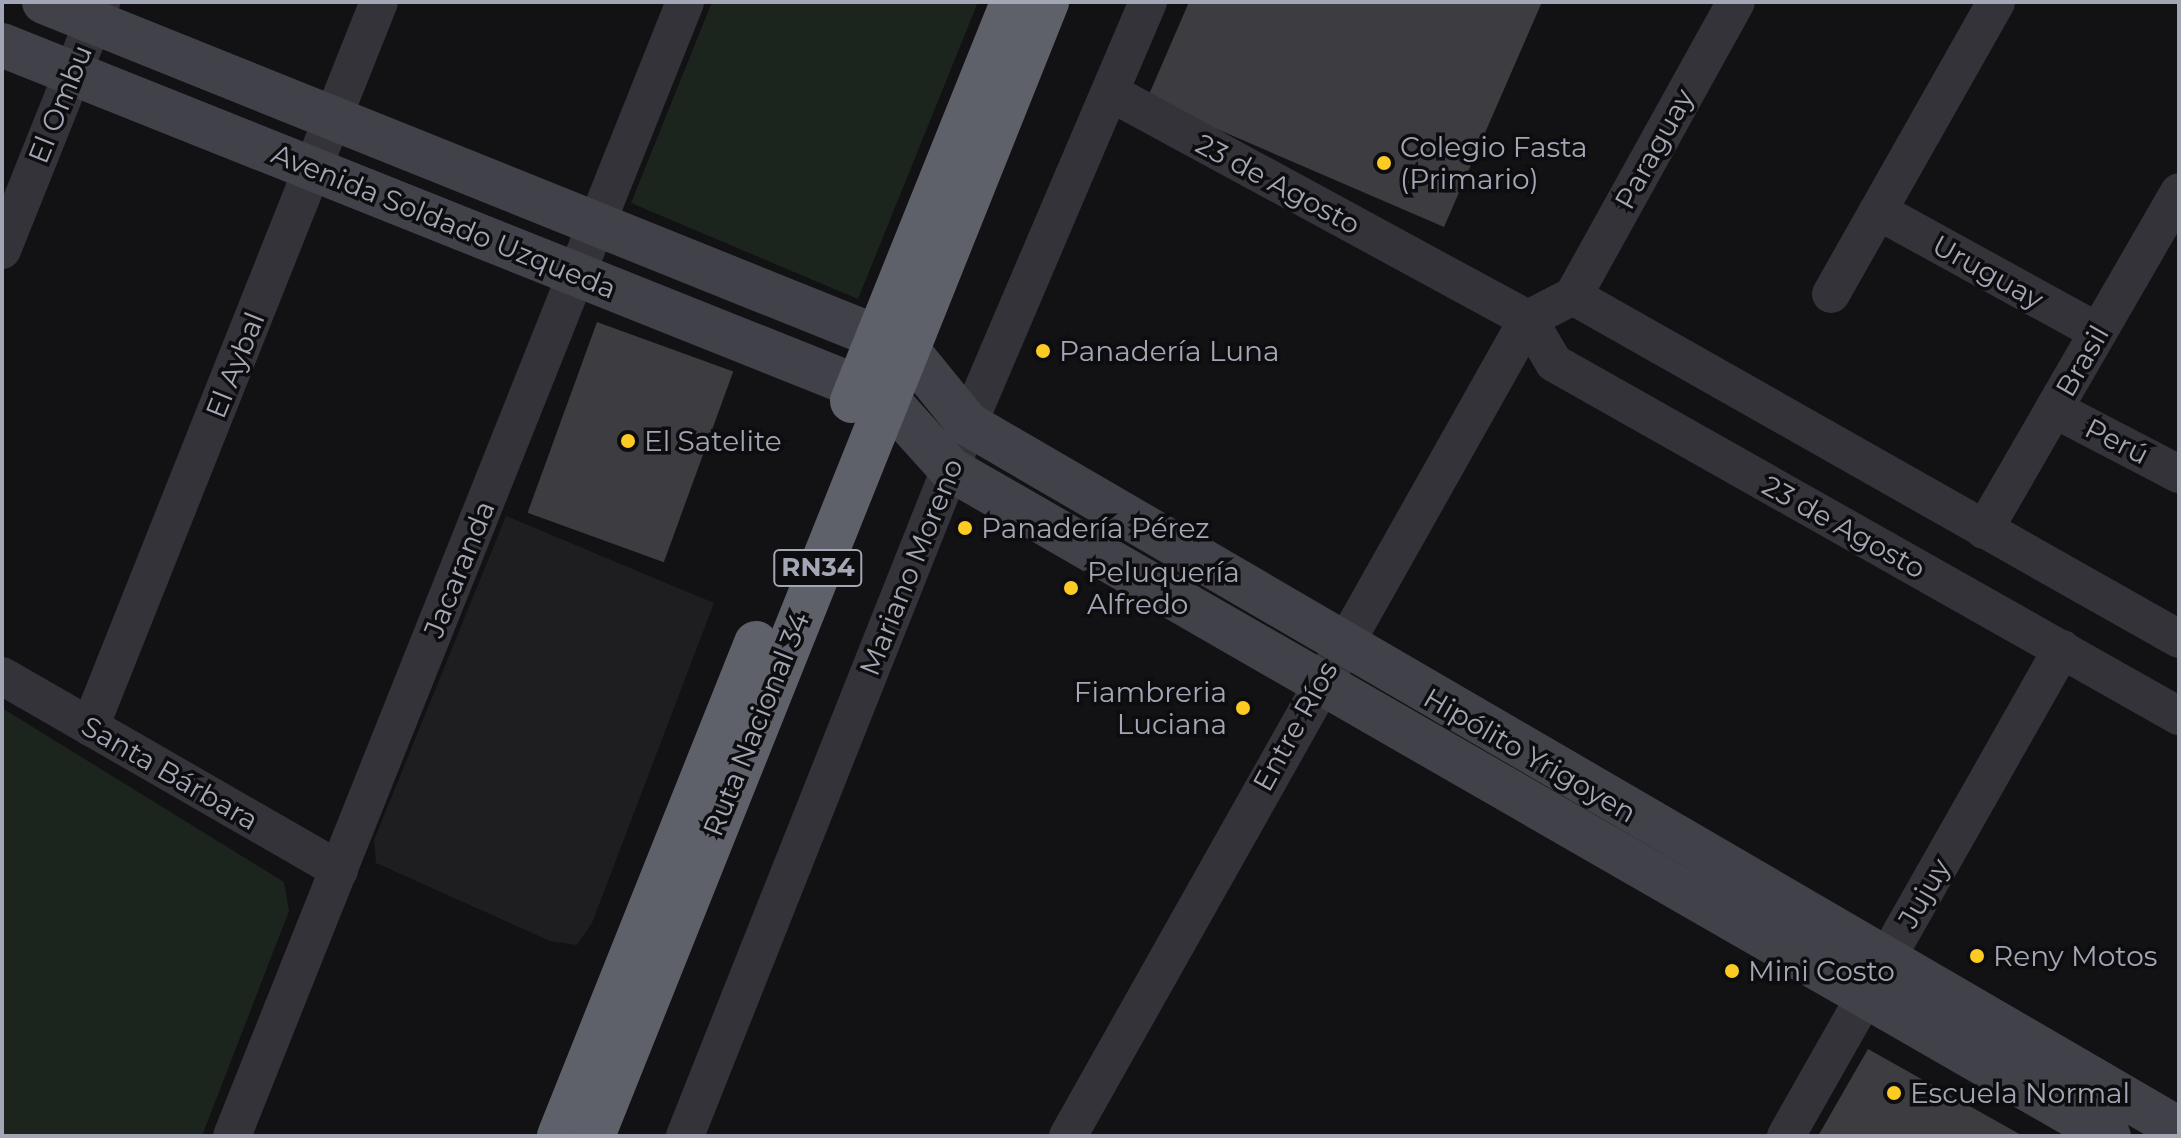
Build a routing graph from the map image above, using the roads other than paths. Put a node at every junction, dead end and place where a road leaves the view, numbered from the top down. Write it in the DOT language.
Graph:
graph roads {
  1 [pos="44,2"];
  2 [pos="379,2"];
  3 [pos="685,2"];
  4 [pos="1012,2"];
  5 [pos="1047,2"];
  6 [pos="1148,2"];
  7 [pos="1736,2"];
  8 [pos="1996,2"];
  9 [pos="97,12"];
  10 [pos="2,45"];
  11 [pos="72,73"];
  12 [pos="1113,94"];
  13 [pos="333,118"];
  14 [pos="314,169"];
  15 [pos="2179,192"];
  16 [pos="1878,211"];
  17 [pos="597,224"];
  18 [pos="2,250"];
  19 [pos="578,275"];
  20 [pos="1831,294"];
  21 [pos="1573,296"];
  22 [pos="1528,319"];
  23 [pos="2098,332"];
  24 [pos="892,343"];
  25 [pos="872,392"];
  26 [pos="2054,409"];
  27 [pos="968,424"];
  28 [pos="950,469"];
  29 [pos="2179,474"];
  30 [pos="1984,530"];
  31 [pos="2179,639"];
  32 [pos="2062,649"];
  33 [pos="1330,663"];
  34 [pos="2,676"];
  35 [pos="2179,716"];
  36 [pos="90,727"];
  37 [pos="339,870"];
  38 [pos="1875,978"];
  39 [pos="2179,1129"];
  40 [pos="232,1136"];
  41 [pos="559,1136"];
  42 [pos="593,1136"];
  43 [pos="685,1136"];
  44 [pos="1068,1136"];
  45 [pos="1786,1136"];
  46 [pos="2109,1136"];
  1 -- 9 [label="street, Avenida Soldado Uzqueda"];
  2 -- 13 [label="street, El Aybal"];
  3 -- 17 [label="street, Jacaranda"];
  4 -- 24 [label="highway, Ruta Nacional 34 / RN34"];
  5 -- 24 [label="highway, Ruta Nacional 34 / RN34"];
  6 -- 12 [label="street, Mariano Moreno"];
  7 -- 21 [label="street, Paraguay"];
  8 -- 16 [label="street"];
  9 -- 11 [label="street, El Ombu"];
  9 -- 13 [label="street, Avenida Soldado Uzqueda"];
  10 -- 11 [label="street, Avenida Soldado Uzqueda"];
  11 -- 14 [label="street, Avenida Soldado Uzqueda"];
  11 -- 18 [label="street, El Ombu"];
  12 -- 22 [label="street, 23 de Agosto"];
  12 -- 27 [label="street, Mariano Moreno"];
  13 -- 14 [label="street, El Aybal"];
  13 -- 17 [label="street, Avenida Soldado Uzqueda"];
  14 -- 19 [label="street, Avenida Soldado Uzqueda"];
  14 -- 36 [label="street, El Aybal"];
  15 -- 23 [label="street, Brasil"];
  16 -- 20 [label="street"];
  16 -- 23 [label="street, Uruguay"];
  17 -- 19 [label="street, Jacaranda"];
  17 -- 24 [label="street, Avenida Soldado Uzqueda"];
  19 -- 25 [label="street, Avenida Soldado Uzqueda"];
  19 -- 37 [label="street, Jacaranda"];
  21 -- 22 [label="street"];
  21 -- 30 [label="street"];
  22 -- 32 [label="street, 23 de Agosto"];
  22 -- 33 [label="street, Entre Ríos"];
  23 -- 26 [label="street, Brasil"];
  24 -- 25 [label="highway, Ruta Nacional 34 / RN34"];
  24 -- 27 [label="street, Hipólito Yrigoyen"];
  25 -- 28 [label="street, Hipólito Yrigoyen"];
  25 -- 41 [label="highway, Ruta Nacional 34 / RN34"];
  25 -- 42 [label="highway, Ruta Nacional 34 / RN34"];
  26 -- 29 [label="street, Perú"];
  26 -- 30 [label="street, Brasil"];
  27 -- 28 [label="street, Mariano Moreno"];
  27 -- 33 [label="street, Hipólito Yrigoyen"];
  28 -- 33 [label="street, Hipólito Yrigoyen"];
  28 -- 43 [label="street, Mariano Moreno"];
  30 -- 31 [label="street"];
  32 -- 35 [label="street, 23 de Agosto"];
  32 -- 38 [label="street, Jujuy"];
  33 -- 38 [label="street, Hipólito Yrigoyen"];
  33 -- 44 [label="street, Entre Ríos"];
  34 -- 36 [label="street, Santa Bárbara"];
  36 -- 37 [label="street, Santa Bárbara"];
  37 -- 40 [label="street, Jacaranda"];
  38 -- 39 [label="street, Hipólito Yrigoyen"];
  38 -- 45 [label="street, Jujuy"];
  38 -- 46 [label="street, Hipólito Yrigoyen"];
}
